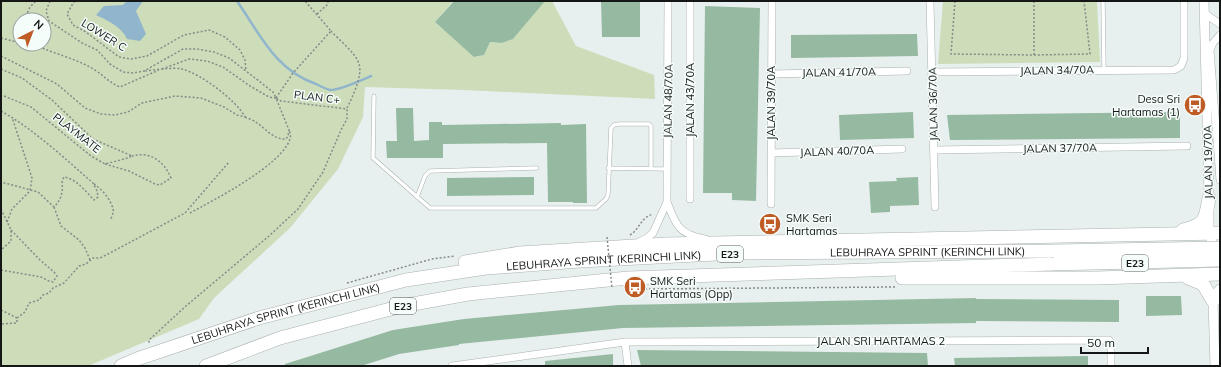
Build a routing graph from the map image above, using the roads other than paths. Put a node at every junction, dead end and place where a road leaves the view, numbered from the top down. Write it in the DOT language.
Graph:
graph roads {
  1 [pos="668,1"];
  2 [pos="690,1"];
  3 [pos="772,1"];
  4 [pos="930,1"];
  5 [pos="1102,1"];
  6 [pos="1184,1"];
  7 [pos="1204,1"];
  8 [pos="1204,13"];
  9 [pos="1220,24"];
  10 [pos="1220,35"];
  11 [pos="1104,70"];
  12 [pos="907,71"];
  13 [pos="932,72"];
  14 [pos="771,74"];
  15 [pos="374,96"];
  16 [pos="1187,146"];
  17 [pos="902,150"];
  18 [pos="934,150"];
  19 [pos="771,153"];
  20 [pos="537,168"];
  21 [pos="608,168"];
  22 [pos="651,169"];
  23 [pos="667,169"];
  24 [pos="1220,180"];
  25 [pos="417,197"];
  26 [pos="1209,198"];
  27 [pos="690,199"];
  28 [pos="667,202"];
  29 [pos="771,204"];
  30 [pos="935,207"];
  31 [pos="1176,233"];
  32 [pos="1216,235"];
  33 [pos="721,243"];
  34 [pos="624,247"];
  35 [pos="1218,256"];
  36 [pos="1220,275"];
  37 [pos="688,276"];
  38 [pos="1176,276"];
  39 [pos="1191,276"];
  40 [pos="406,280"];
  41 [pos="1220,288"];
  42 [pos="1213,301"];
  43 [pos="625,342"];
  44 [pos="121,366"];
  45 [pos="206,366"];
  46 [pos="452,366"];
  47 [pos="628,366"];
  48 [pos="1111,366"];
  49 [pos="1215,366"];
  1 -- 23 [label="street, JALAN 48/70A"];
  2 -- 27 [label="street, JALAN 43/70A"];
  3 -- 14 [label="street, JALAN 39/70A"];
  4 -- 13 [label="street, JALAN 36/70A"];
  5 -- 11 [label="lane"];
  6 -- 11 [label="street, JALAN 34/70A"];
  7 -- 8 [label="street, JALAN 19/70A"];
  8 -- 9 [label="street"];
  8 -- 26 [label="street, JALAN 19/70A"];
  10 -- 24 [label="street, JALAN 19/70A"];
  11 -- 13 [label="street, JALAN 34/70A"];
  12 -- 14 [label="street, JALAN 41/70A"];
  13 -- 18 [label="street, JALAN 36/70A"];
  14 -- 19 [label="street, JALAN 39/70A"];
  15 -- 25 [label="lane"];
  16 -- 18 [label="street, JALAN 37/70A"];
  17 -- 19 [label="street, JALAN 40/70A"];
  18 -- 30 [label="street, JALAN 36/70A"];
  19 -- 29 [label="street, JALAN 39/70A"];
  20 -- 25 [label="lane"];
  21 -- 22 [label="lane"];
  21 -- 22 [label="lane"];
  21 -- 25 [label="lane"];
  22 -- 23 [label="lane"];
  23 -- 28 [label="street, JALAN 48/70A"];
  26 -- 31 [label="highway"];
  26 -- 32 [label="street, JALAN 19/70A"];
  28 -- 33 [label="street, JALAN 48/70A"];
  28 -- 34 [label="street, JALAN 48/70A"];
  31 -- 32 [label="highway"];
  31 -- 33 [label="highway"];
  31 -- 35 [label="street, JALAN 19/70A"];
  31 -- 38 [label="highway"];
  32 -- 35 [label="street, JALAN 19/70A"];
  33 -- 34 [label="highway"];
  34 -- 40 [label="highway"];
  35 -- 36 [label="street, JALAN 19/70A"];
  35 -- 37 [label="highway, LEBUHRAYA SPRINT (KERINCHI LINK) / E23, bridge"];
  35 -- 39 [label="street"];
  35 -- 40 [label="highway, LEBUHRAYA SPRINT (KERINCHI LINK) / E23, bridge"];
  36 -- 39 [label="highway"];
  37 -- 38 [label="highway"];
  37 -- 45 [label="highway, LEBUHRAYA SPRINT (KERINCHI LINK) / E23"];
  38 -- 39 [label="highway"];
  38 -- 42 [label="highway"];
  40 -- 44 [label="highway, LEBUHRAYA SPRINT (KERINCHI LINK) / E23"];
  41 -- 42 [label="street"];
  42 -- 49 [label="street"];
  43 -- 46 [label="street, JALAN SRI HARTAMAS 2"];
  43 -- 47 [label="street"];
  43 -- 48 [label="street, JALAN SRI HARTAMAS 2"];
}
